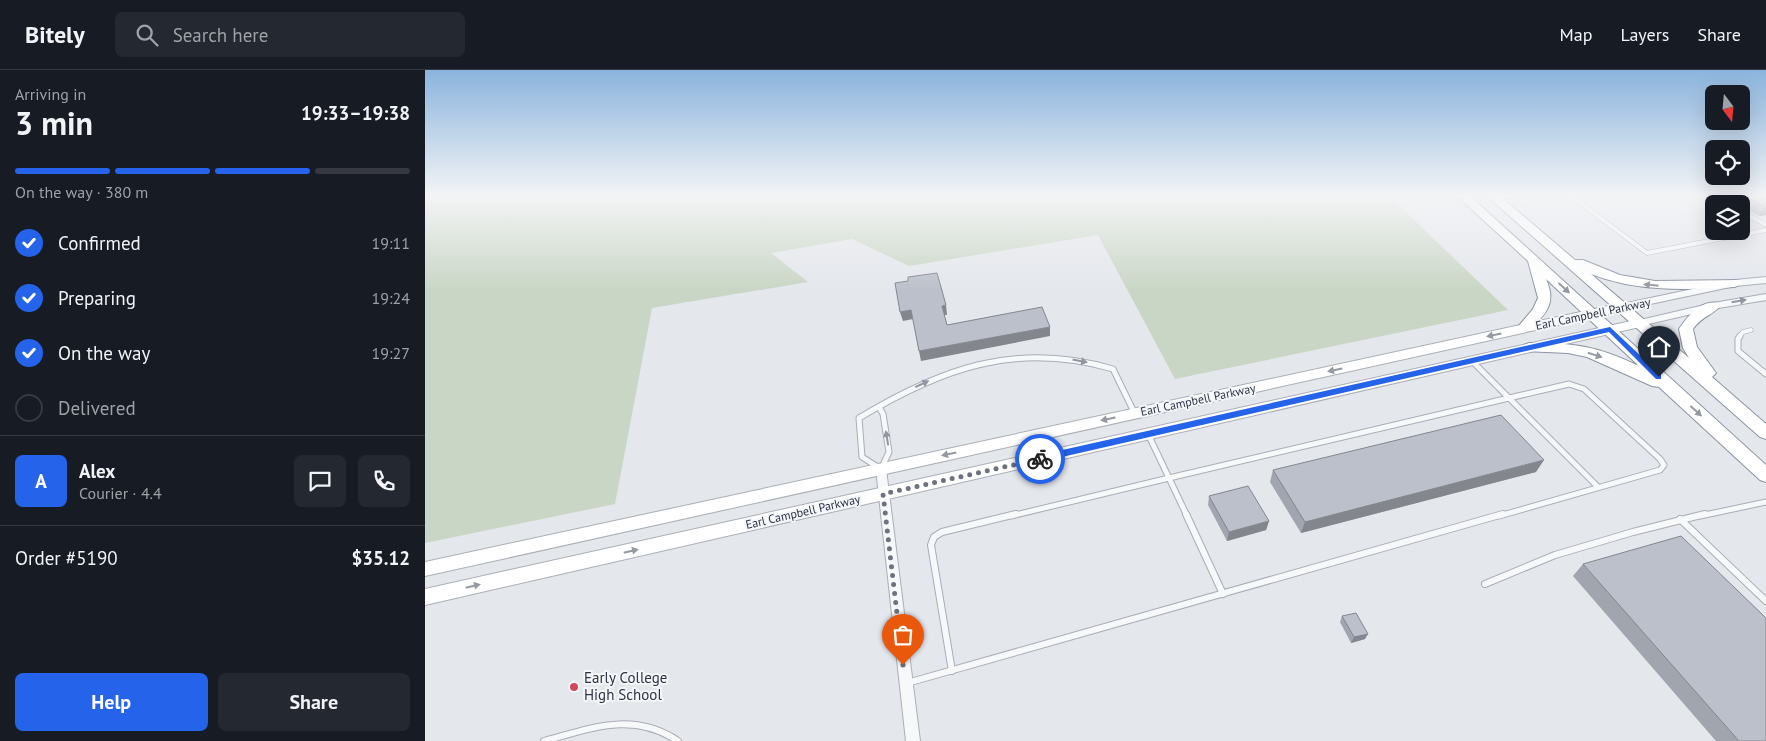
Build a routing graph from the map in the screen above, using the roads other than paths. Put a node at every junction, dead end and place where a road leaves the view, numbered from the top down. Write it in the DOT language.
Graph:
graph roads {
  1 [pos="1497,227"];
  2 [pos="1528,227"];
  3 [pos="1613,227"];
  4 [pos="1766,230"];
  5 [pos="1554,250"];
  6 [pos="1531,258"];
  7 [pos="1766,280"];
  8 [pos="1735,284"];
  9 [pos="1766,297"];
  10 [pos="1713,306"];
  11 [pos="1622,307"];
  12 [pos="1593,314"];
  13 [pos="1640,323"];
  14 [pos="1524,328"];
  15 [pos="1610,329"];
  16 [pos="1751,330"];
  17 [pos="1529,348"];
  18 [pos="1472,361"];
  19 [pos="1766,374"];
  20 [pos="1671,389"];
  21 [pos="1509,398"];
  22 [pos="1732,404"];
  23 [pos="879,407"];
  24 [pos="1135,414"];
  25 [pos="1766,433"];
  26 [pos="1147,434"];
  27 [pos="881,469"];
  28 [pos="1766,475"];
  29 [pos="1169,478"];
  30 [pos="1599,487"];
  31 [pos="883,494"];
  32 [pos="1766,502"];
  33 [pos="1680,519"];
  34 [pos="425,569"];
  35 [pos="1485,584"];
  36 [pos="1223,594"];
  37 [pos="425,597"];
  38 [pos="1766,601"];
  39 [pos="952,671"];
  40 [pos="906,684"];
  41 [pos="544,741"];
  42 [pos="678,741"];
  43 [pos="913,741"];
  1 -- 6 [label="highway"];
  2 -- 5 [label="highway"];
  3 -- 4 [label="lane"];
  8 -- 5 [label="highway, one-way"];
  5 -- 11 [label="highway"];
  6 -- 12 [label="highway, one-way"];
  6 -- 14 [label="highway"];
  7 -- 8 [label="street, Earl Campbell Parkway"];
  8 -- 11 [label="street, Earl Campbell Parkway"];
  10 -- 9 [label="street, Earl Campbell Parkway, one-way"];
  10 -- 13 [label="street, Earl Campbell Parkway"];
  10 -- 22 [label="highway"];
  11 -- 12 [label="main road, Earl Campbell Parkway"];
  11 -- 13 [label="highway"];
  12 -- 14 [label="main road, Earl Campbell Parkway"];
  12 -- 15 [label="highway"];
  13 -- 15 [label="main road, Earl Campbell Parkway"];
  13 -- 22 [label="highway"];
  14 -- 24 [label="main road, Earl Campbell Parkway, one-way"];
  15 -- 17 [label="main road, Earl Campbell Parkway"];
  15 -- 20 [label="highway"];
  16 -- 19 [label="lane"];
  17 -- 18 [label="main road, Earl Campbell Parkway"];
  17 -- 20 [label="highway, one-way"];
  18 -- 21 [label="lane"];
  18 -- 26 [label="main road, Earl Campbell Parkway"];
  20 -- 28 [label="highway, one-way"];
  21 -- 29 [label="lane"];
  21 -- 30 [label="lane"];
  21 -- 30 [label="lane"];
  22 -- 25 [label="highway"];
  23 -- 24 [label="lane, one-way"];
  27 -- 23 [label="lane, one-way"];
  23 -- 27 [label="lane"];
  24 -- 27 [label="main road, Earl Campbell Parkway, one-way"];
  26 -- 29 [label="lane"];
  26 -- 31 [label="main road, Earl Campbell Parkway"];
  27 -- 31 [label="street"];
  27 -- 34 [label="main road, Earl Campbell Parkway"];
  29 -- 36 [label="lane"];
  29 -- 39 [label="lane"];
  30 -- 36 [label="lane"];
  37 -- 31 [label="main road, Earl Campbell Parkway, one-way"];
  31 -- 40 [label="street"];
  32 -- 33 [label="lane"];
  33 -- 35 [label="lane"];
  33 -- 38 [label="lane"];
  36 -- 39 [label="lane"];
  39 -- 40 [label="lane"];
  40 -- 43 [label="street"];
  41 -- 42 [label="lane"];
}
